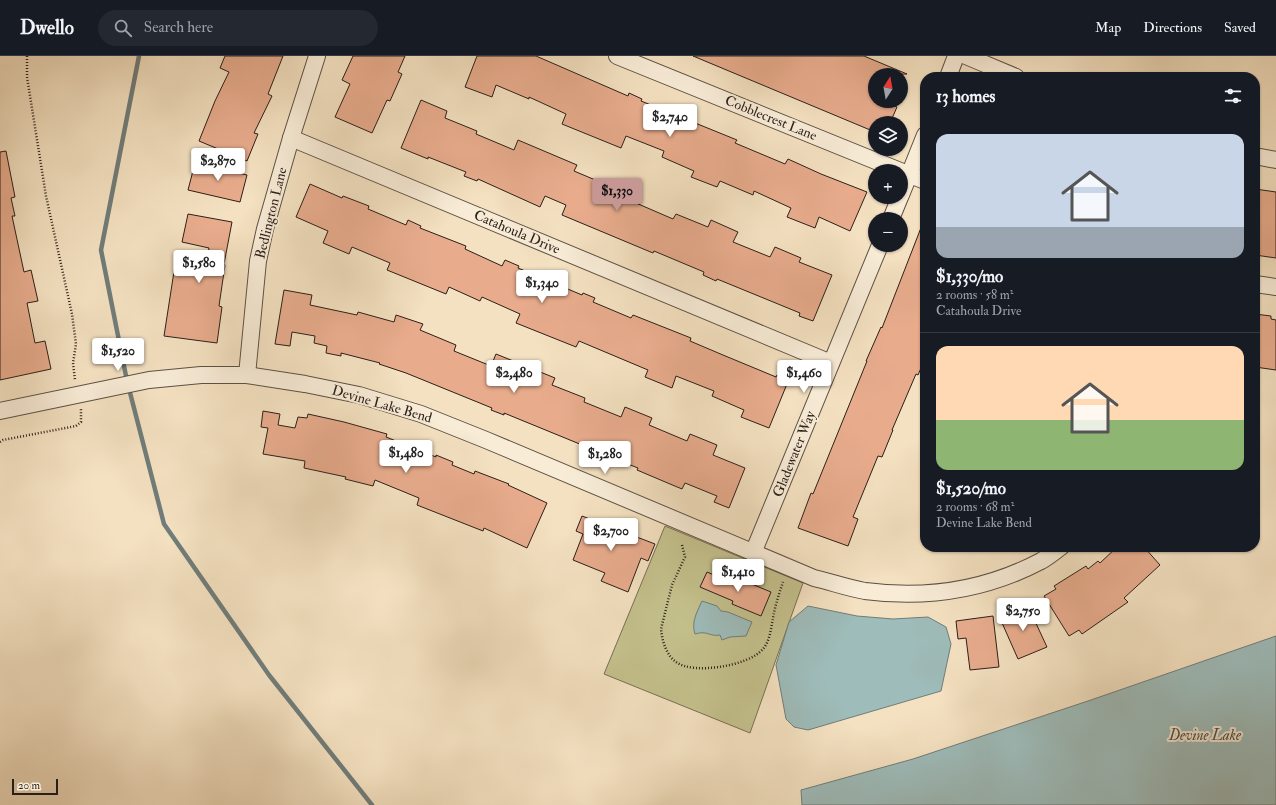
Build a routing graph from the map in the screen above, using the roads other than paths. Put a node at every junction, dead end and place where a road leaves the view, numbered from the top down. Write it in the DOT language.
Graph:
graph roads {
  1 [pos="317,56"];
  2 [pos="617,56"];
  3 [pos="956,56"];
  4 [pos="966,56"];
  5 [pos="950,72"];
  6 [pos="1004,72"];
  7 [pos="291,138"];
  8 [pos="920,149"];
  9 [pos="1260,157"];
  10 [pos="1276,160"];
  11 [pos="910,174"];
  12 [pos="908,179"];
  13 [pos="920,179"];
  14 [pos="877,252"];
  15 [pos="1260,285"];
  16 [pos="1276,287"];
  17 [pos="831,363"];
  18 [pos="247,375"];
  19 [pos="0,411"];
  20 [pos="1054,552"];
  21 [pos="753,553"];
  1 -- 7 [label="street, Bedlington Lane"];
  2 -- 11 [label="street, Cobblecrest Lane"];
  3 -- 5 [label="street"];
  4 -- 6 [label="street"];
  7 -- 17 [label="street, Catahoula Drive"];
  7 -- 18 [label="street, Bedlington Lane"];
  8 -- 11 [label="street"];
  9 -- 10 [label="street"];
  11 -- 12 [label="street"];
  11 -- 13 [label="street, Cobblecrest Lane"];
  14 -- 17 [label="street, Gladewater Way"];
  15 -- 16 [label="street"];
  17 -- 21 [label="street, Gladewater Way"];
  18 -- 19 [label="street, Devine Lake Bend"];
  18 -- 21 [label="street, Devine Lake Bend"];
  20 -- 21 [label="street, Devine Lake Bend"];
}
